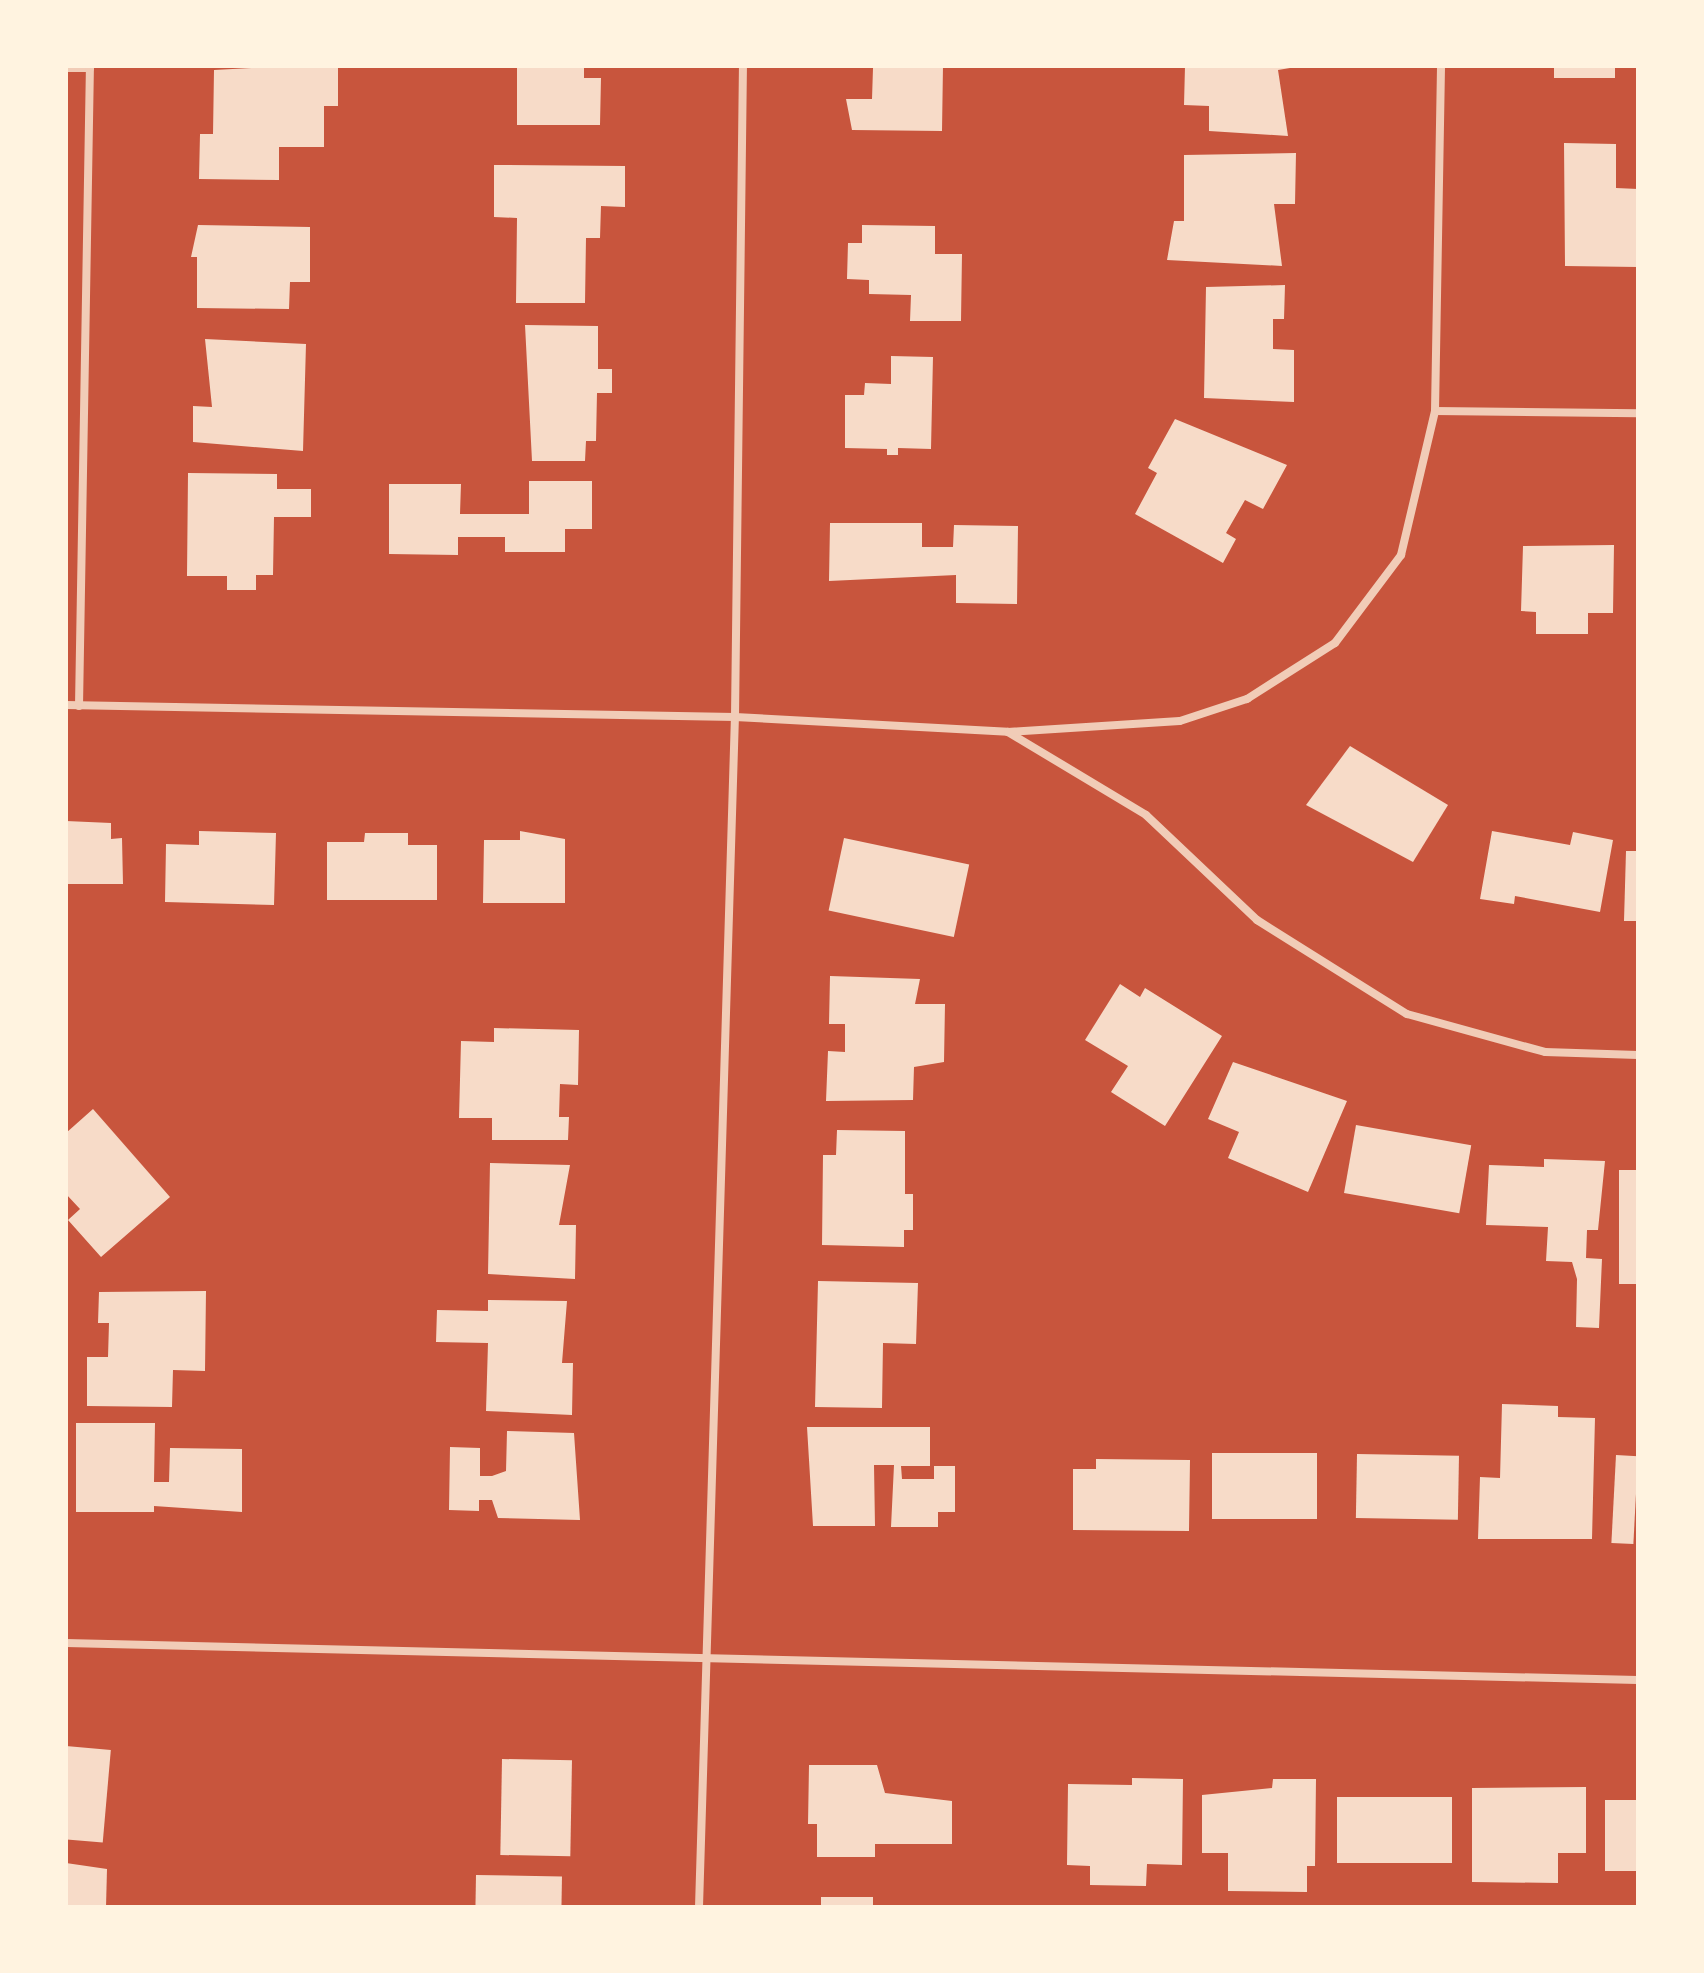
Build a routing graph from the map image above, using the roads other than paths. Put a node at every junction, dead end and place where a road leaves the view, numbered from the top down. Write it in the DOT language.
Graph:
graph roads {
  1 [pos="743,66"];
  2 [pos="1441,66"];
  3 [pos="90,67"];
  4 [pos="66,68"];
  5 [pos="1435,411"];
  6 [pos="1638,413"];
  7 [pos="66,705"];
  8 [pos="79,706"];
  9 [pos="735,717"];
  10 [pos="1008,732"];
  11 [pos="1638,1055"];
  12 [pos="66,1643"];
  13 [pos="703,1655"];
  14 [pos="1638,1680"];
  15 [pos="699,1907"];
  1 -- 9 [label="street"];
  2 -- 5 [label="street"];
  3 -- 4 [label="street"];
  3 -- 8 [label="street"];
  5 -- 6 [label="street"];
  5 -- 10 [label="street"];
  7 -- 8 [label="street"];
  8 -- 9 [label="street"];
  9 -- 10 [label="street"];
  9 -- 13 [label="street"];
  10 -- 11 [label="street"];
  12 -- 13 [label="street"];
  13 -- 14 [label="street"];
  13 -- 15 [label="street"];
}
